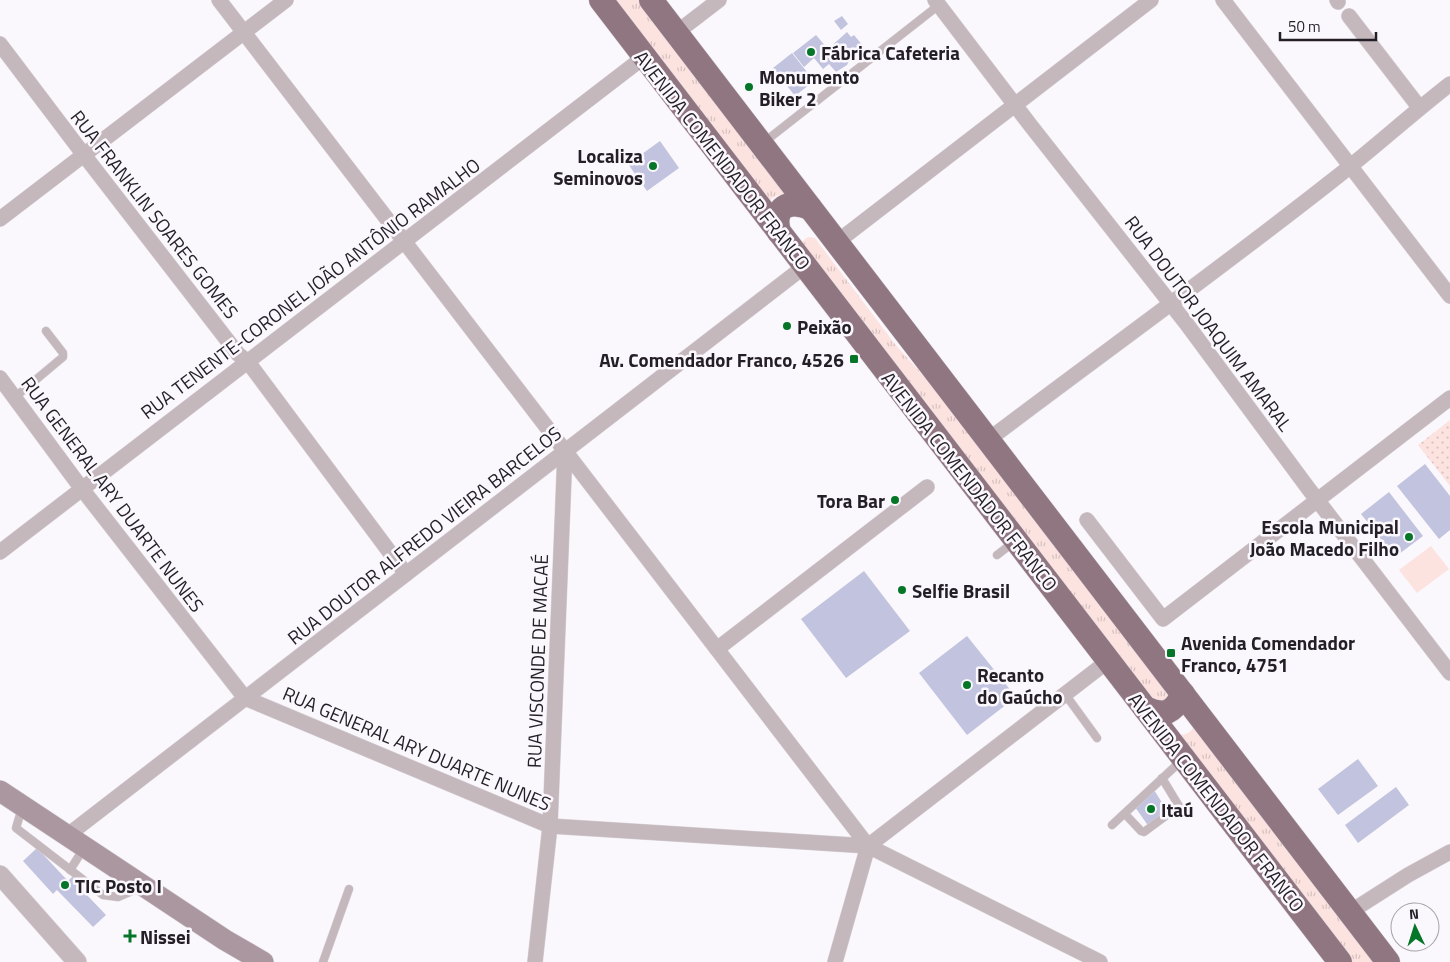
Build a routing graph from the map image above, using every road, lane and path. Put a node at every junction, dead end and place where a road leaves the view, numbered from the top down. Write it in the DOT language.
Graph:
graph roads {
  1 [pos="219,0"];
  2 [pos="286,0"];
  3 [pos="601,0"];
  4 [pos="651,0"];
  5 [pos="719,0"];
  6 [pos="1151,0"];
  7 [pos="1223,0"];
  8 [pos="937,2"];
  9 [pos="1349,16"];
  10 [pos="244,32"];
  11 [pos="676,33"];
  12 [pos="0,44"];
  13 [pos="644,57"];
  14 [pos="1449,86"];
  15 [pos="1015,105"];
  16 [pos="1419,107"];
  17 [pos="762,145"];
  18 [pos="84,155"];
  19 [pos="1350,166"];
  20 [pos="810,208"];
  21 [pos="0,219"];
  22 [pos="779,232"];
  23 [pos="404,241"];
  24 [pos="837,242"];
  25 [pos="805,266"];
  26 [pos="1450,296"];
  27 [pos="1171,303"];
  28 [pos="46,331"];
  29 [pos="248,362"];
  30 [pos="0,378"];
  31 [pos="14,398"];
  32 [pos="1450,398"];
  33 [pos="988,440"];
  34 [pos="565,452"];
  35 [pos="927,487"];
  36 [pos="82,489"];
  37 [pos="1318,500"];
  38 [pos="1088,520"];
  39 [pos="1016,541"];
  40 [pos="0,552"];
  41 [pos="997,555"];
  42 [pos="406,574"];
  43 [pos="717,650"];
  44 [pos="1108,661"];
  45 [pos="1450,673"];
  46 [pos="1065,694"];
  47 [pos="1183,694"];
  48 [pos="245,698"];
  49 [pos="1145,708"];
  50 [pos="1097,738"];
  51 [pos="1183,758"];
  52 [pos="1162,778"];
  53 [pos="0,791"];
  54 [pos="23,806"];
  55 [pos="1125,814"];
  56 [pos="1112,825"];
  57 [pos="550,826"];
  58 [pos="68,835"];
  59 [pos="868,846"];
  60 [pos="85,847"];
  61 [pos="1450,852"];
  62 [pos="70,870"];
  63 [pos="2,883"];
  64 [pos="144,886"];
  65 [pos="349,889"];
  66 [pos="1350,912"];
  67 [pos="77,962"];
  68 [pos="263,962"];
  69 [pos="323,962"];
  70 [pos="535,962"];
  71 [pos="836,962"];
  72 [pos="1100,962"];
  73 [pos="1340,962"];
  74 [pos="1388,962"];
  1 -- 10 [label="street"];
  2 -- 10 [label="street"];
  3 -- 13 [label="highway, AVENIDA COMENDADOR FRANCO"];
  4 -- 11 [label="highway, AVENIDA COMENDADOR FRANCO"];
  5 -- 11 [label="street"];
  6 -- 15 [label="street"];
  7 -- 19 [label="street"];
  8 -- 15 [label="street, RUA DOUTOR JOAQUIM AMARAL"];
  8 -- 17 [label="lane"];
  9 -- 16 [label="street"];
  10 -- 18 [label="street"];
  10 -- 23 [label="street"];
  11 -- 17 [label="highway, AVENIDA COMENDADOR FRANCO"];
  12 -- 18 [label="street, RUA FRANKLIN SOARES GOMES"];
  13 -- 22 [label="highway, AVENIDA COMENDADOR FRANCO"];
  13 -- 23 [label="street, RUA TENENTE-CORONEL JOÃO ANTÔNIO RAMALHO"];
  14 -- 16 [label="street"];
  15 -- 24 [label="street"];
  15 -- 27 [label="street, RUA DOUTOR JOAQUIM AMARAL"];
  16 -- 19 [label="street"];
  17 -- 20 [label="highway, AVENIDA COMENDADOR FRANCO"];
  18 -- 21 [label="street"];
  18 -- 29 [label="street, RUA FRANKLIN SOARES GOMES"];
  19 -- 26 [label="street"];
  19 -- 27 [label="street"];
  20 -- 22 [label="highway"];
  20 -- 24 [label="highway, AVENIDA COMENDADOR FRANCO"];
  22 -- 25 [label="highway, AVENIDA COMENDADOR FRANCO"];
  23 -- 29 [label="street, RUA TENENTE-CORONEL JOÃO ANTÔNIO RAMALHO"];
  23 -- 34 [label="street"];
  24 -- 33 [label="highway, AVENIDA COMENDADOR FRANCO"];
  25 -- 34 [label="street, RUA DOUTOR ALFREDO VIEIRA BARCELOS"];
  25 -- 39 [label="highway, AVENIDA COMENDADOR FRANCO"];
  27 -- 33 [label="street"];
  27 -- 37 [label="street, RUA DOUTOR JOAQUIM AMARAL"];
  28 -- 31 [label="lane"];
  29 -- 36 [label="street, RUA TENENTE-CORONEL JOÃO ANTÔNIO RAMALHO"];
  29 -- 42 [label="street, RUA FRANKLIN SOARES GOMES"];
  30 -- 31 [label="street, RUA GENERAL ARY DUARTE NUNES"];
  31 -- 36 [label="street, RUA GENERAL ARY DUARTE NUNES"];
  32 -- 37 [label="street"];
  33 -- 47 [label="highway, AVENIDA COMENDADOR FRANCO"];
  34 -- 42 [label="street, RUA DOUTOR ALFREDO VIEIRA BARCELOS"];
  34 -- 43 [label="street"];
  34 -- 57 [label="street, RUA VISCONDE DE MACAÉ"];
  35 -- 43 [label="street"];
  36 -- 40 [label="street, RUA TENENTE-CORONEL JOÃO ANTÔNIO RAMALHO"];
  36 -- 48 [label="street, RUA GENERAL ARY DUARTE NUNES"];
  37 -- 38 [label="street"];
  37 -- 45 [label="street, RUA DOUTOR JOAQUIM AMARAL"];
  39 -- 41 [label="lane"];
  39 -- 44 [label="highway, AVENIDA COMENDADOR FRANCO"];
  42 -- 48 [label="street, RUA DOUTOR ALFREDO VIEIRA BARCELOS"];
  43 -- 59 [label="street"];
  44 -- 46 [label="street"];
  44 -- 49 [label="highway, AVENIDA COMENDADOR FRANCO"];
  46 -- 50 [label="lane"];
  46 -- 59 [label="street"];
  47 -- 49 [label="highway"];
  47 -- 66 [label="highway, AVENIDA COMENDADOR FRANCO"];
  48 -- 57 [label="street, RUA GENERAL ARY DUARTE NUNES"];
  48 -- 58 [label="street, RUA DOUTOR ALFREDO VIEIRA BARCELOS"];
  49 -- 51 [label="highway, AVENIDA COMENDADOR FRANCO"];
  51 -- 52 [label="lane"];
  51 -- 73 [label="highway, AVENIDA COMENDADOR FRANCO"];
  52 -- 55 [label="lane"];
  52 -- 55 [label="lane"];
  53 -- 54 [label="main road"];
  54 -- 58 [label="main road"];
  54 -- 62 [label="lane"];
  55 -- 56 [label="lane"];
  57 -- 59 [label="street, RUA GENERAL ARY DUARTE NUNES"];
  57 -- 70 [label="street, RUA VISCONDE DE MACAÉ"];
  58 -- 60 [label="main road"];
  59 -- 71 [label="street"];
  59 -- 72 [label="street, RUA GENERAL ARY DUARTE NUNES"];
  60 -- 62 [label="lane"];
  60 -- 64 [label="main road"];
  61 -- 66 [label="street"];
  62 -- 64 [label="lane"];
  63 -- 67 [label="street"];
  64 -- 68 [label="main road"];
  65 -- 69 [label="lane"];
  66 -- 74 [label="highway, AVENIDA COMENDADOR FRANCO"];
}
